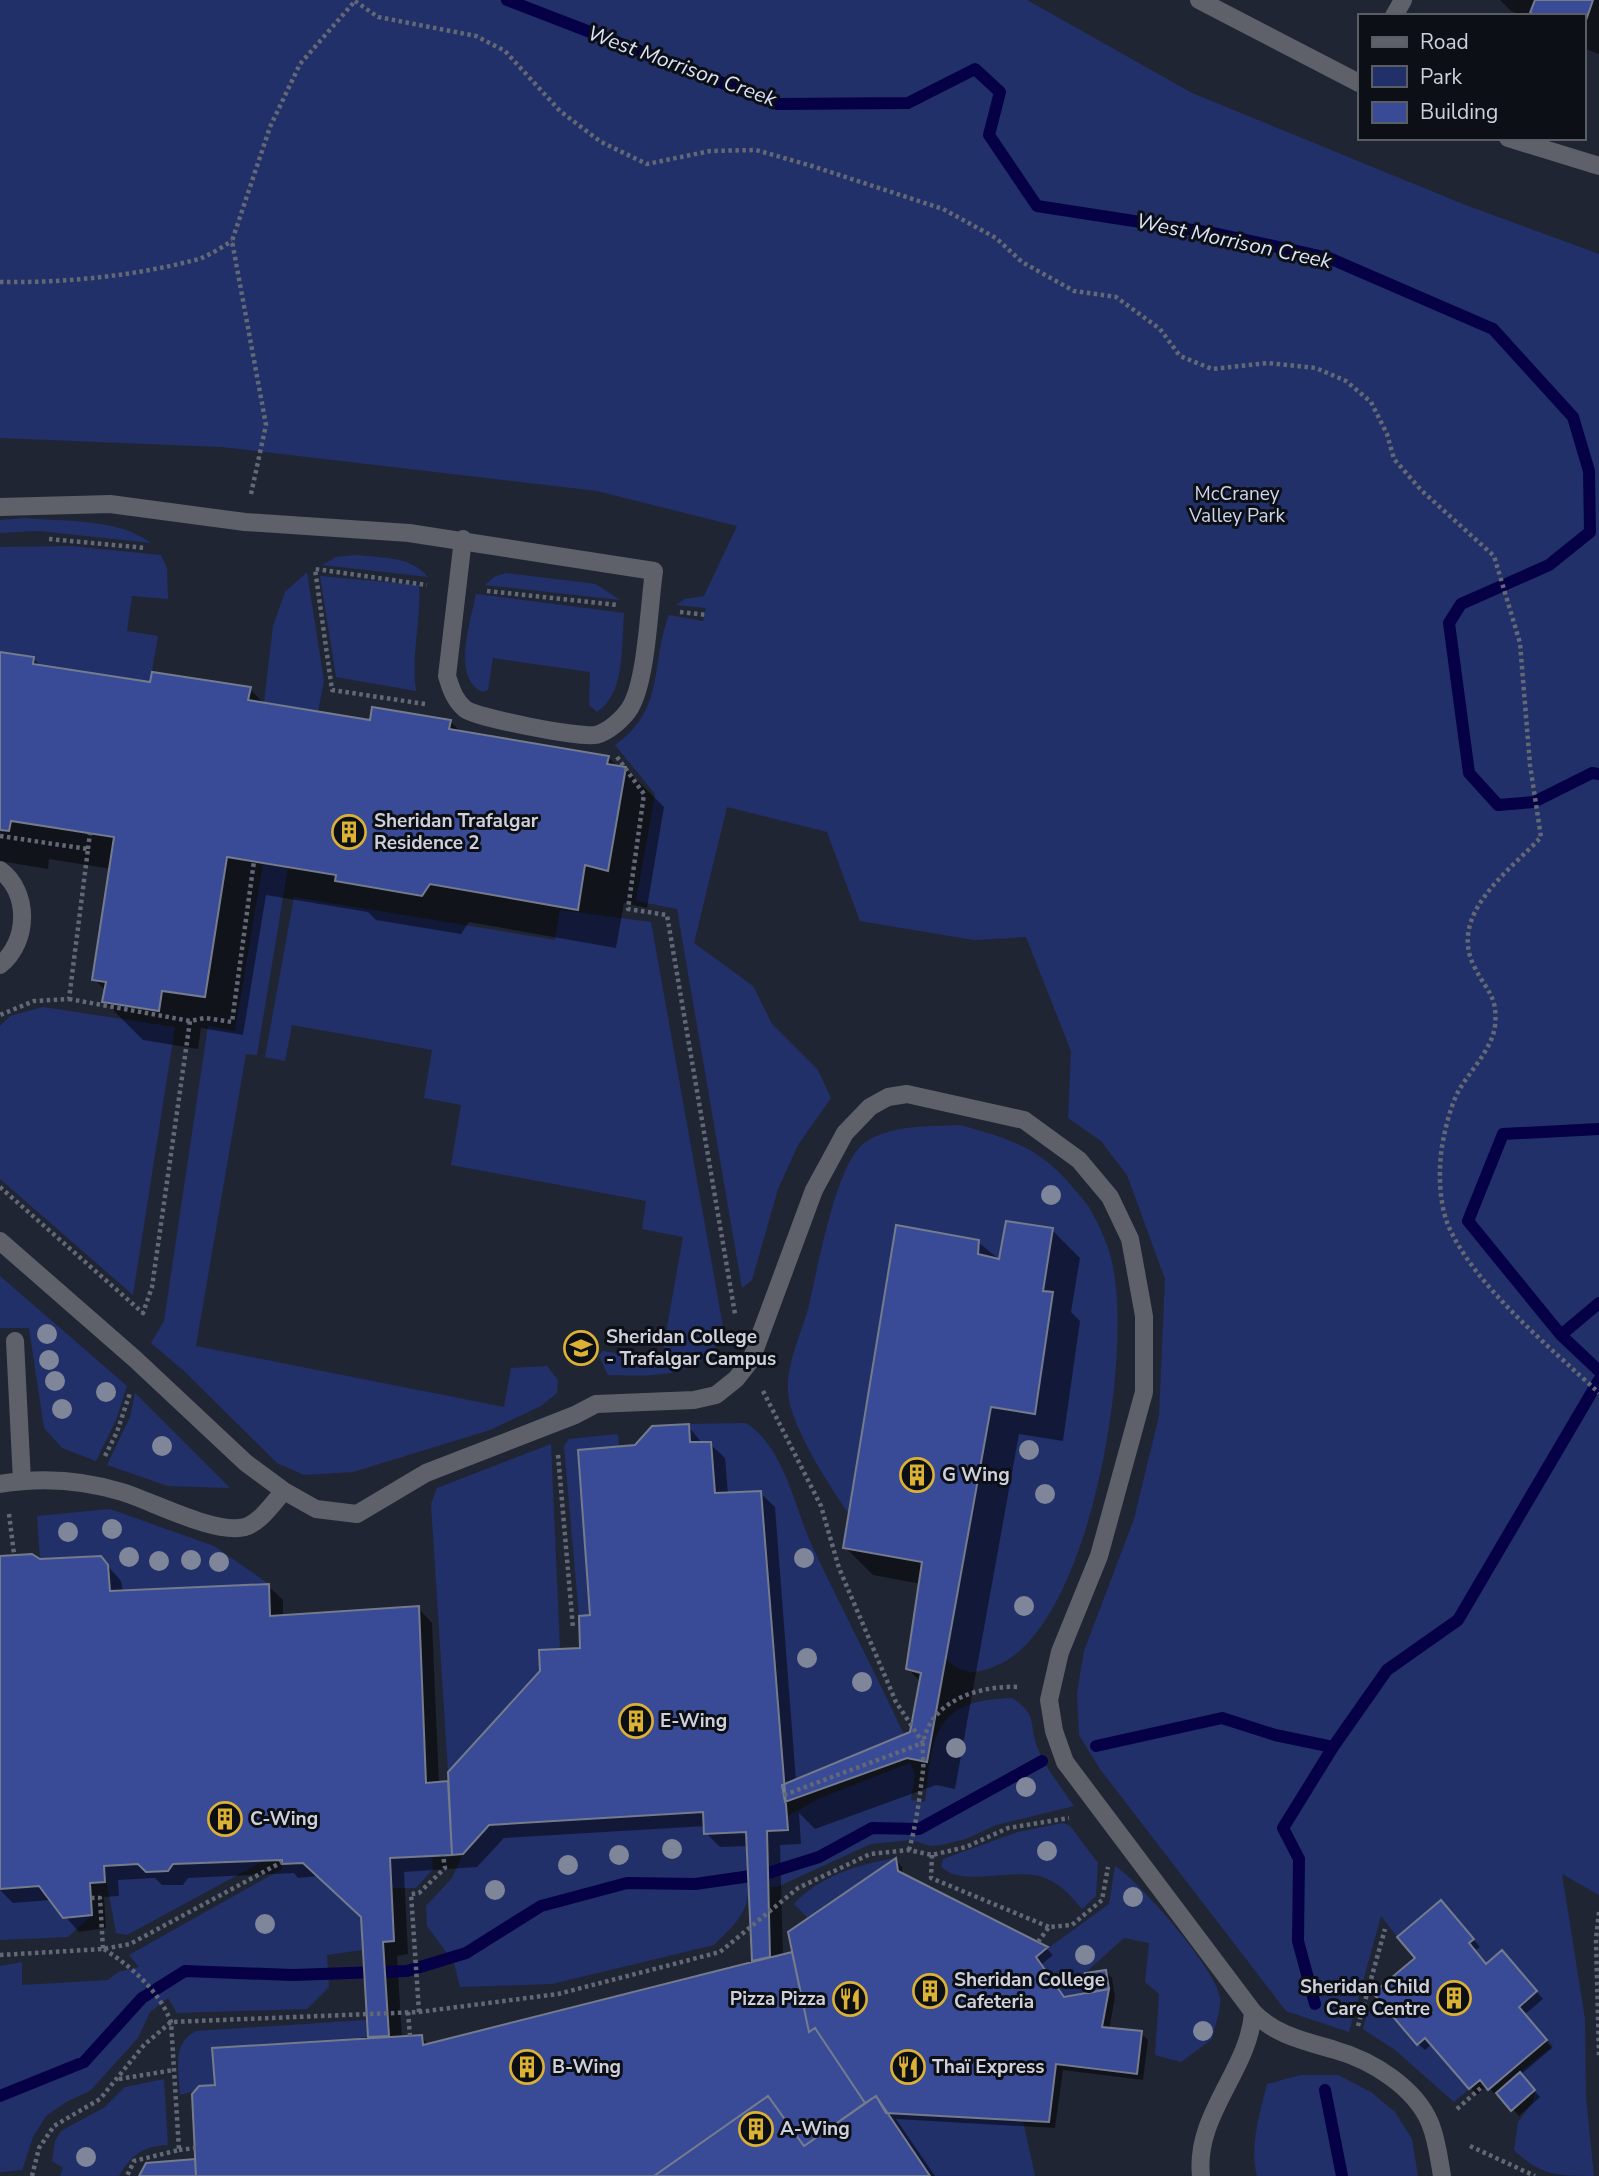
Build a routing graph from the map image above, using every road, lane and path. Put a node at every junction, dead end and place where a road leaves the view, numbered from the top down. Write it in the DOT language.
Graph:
graph roads {
  1 [pos="1199,0"];
  2 [pos="355,1"];
  3 [pos="1358,80"];
  4 [pos="1514,140"];
  5 [pos="1599,166"];
  6 [pos="232,241"];
  7 [pos="0,282"];
  8 [pos="0,507"];
  9 [pos="245,522"];
  10 [pos="46,539"];
  11 [pos="463,540"];
  12 [pos="146,548"];
  13 [pos="480,590"];
  14 [pos="426,595"];
  15 [pos="618,605"];
  16 [pos="671,611"];
  17 [pos="707,615"];
  18 [pos="424,695"];
  19 [pos="610,751"];
  20 [pos="90,834"];
  21 [pos="0,836"];
  22 [pos="88,849"];
  23 [pos="254,861"];
  24 [pos="0,870"];
  25 [pos="0,965"];
  26 [pos="69,999"];
  27 [pos="0,1014"];
  28 [pos="190,1021"];
  29 [pos="0,1187"];
  30 [pos="0,1241"];
  31 [pos="15,1341"];
  32 [pos="751,1360"];
  33 [pos="132,1383"];
  34 [pos="1599,1393"];
  35 [pos="555,1423"];
  36 [pos="9,1483"];
  37 [pos="89,1484"];
  38 [pos="284,1491"];
  39 [pos="14,1554"];
  40 [pos="573,1628"];
  41 [pos="1049,1700"];
  42 [pos="923,1742"];
  43 [pos="784,1795"];
  44 [pos="1105,1814"];
  45 [pos="909,1850"];
  46 [pos="443,1855"];
  47 [pos="932,1855"];
  48 [pos="1101,1857"];
  49 [pos="282,1862"];
  50 [pos="91,1898"];
  51 [pos="1599,1912"];
  52 [pos="1049,1927"];
  53 [pos="1385,1929"];
  54 [pos="1038,1942"];
  55 [pos="103,1949"];
  56 [pos="0,1955"];
  57 [pos="408,2012"];
  58 [pos="419,2012"];
  59 [pos="1253,2012"];
  60 [pos="171,2022"];
  61 [pos="410,2036"];
  62 [pos="1348,2053"];
  63 [pos="1599,2056"];
  64 [pos="174,2070"];
  65 [pos="118,2079"];
  66 [pos="1484,2085"];
  67 [pos="1454,2111"];
  68 [pos="195,2148"];
  69 [pos="1472,2149"];
  70 [pos="179,2150"];
  71 [pos="32,2176"];
  72 [pos="127,2176"];
  73 [pos="1201,2176"];
  74 [pos="1442,2176"];
  75 [pos="1535,2176"];
  1 -- 3 [label="street"];
  2 -- 6 [label="path"];
  2 -- 34 [label="path"];
  4 -- 5 [label="street"];
  6 -- 7 [label="path"];
  6 -- 9 [label="path"];
  8 -- 9 [label="street"];
  9 -- 11 [label="street"];
  10 -- 12 [label="path"];
  11 -- 11 [label="street"];
  13 -- 15 [label="path"];
  14 -- 18 [label="path"];
  16 -- 17 [label="path"];
  19 -- 32 [label="path"];
  20 -- 22 [label="path"];
  21 -- 22 [label="path"];
  22 -- 26 [label="path"];
  23 -- 28 [label="path"];
  24 -- 25 [label="street"];
  26 -- 27 [label="path"];
  26 -- 28 [label="path"];
  28 -- 29 [label="path"];
  30 -- 38 [label="street"];
  31 -- 36 [label="street"];
  32 -- 35 [label="street"];
  32 -- 41 [label="street"];
  32 -- 42 [label="path"];
  33 -- 37 [label="path"];
  35 -- 38 [label="street"];
  35 -- 40 [label="path"];
  36 -- 37 [label="street"];
  36 -- 39 [label="path"];
  37 -- 38 [label="street"];
  41 -- 42 [label="path"];
  41 -- 44 [label="street"];
  42 -- 43 [label="path"];
  42 -- 45 [label="path"];
  44 -- 47 [label="path"];
  44 -- 59 [label="street"];
  45 -- 47 [label="path"];
  45 -- 58 [label="path"];
  46 -- 58 [label="path"];
  47 -- 52 [label="path"];
  48 -- 52 [label="path"];
  49 -- 55 [label="path"];
  50 -- 55 [label="path"];
  51 -- 63 [label="path"];
  52 -- 54 [label="path"];
  53 -- 62 [label="path"];
  55 -- 56 [label="path"];
  55 -- 60 [label="path"];
  57 -- 58 [label="path"];
  57 -- 60 [label="path"];
  57 -- 61 [label="path"];
  59 -- 62 [label="street"];
  59 -- 73 [label="street"];
  60 -- 64 [label="path"];
  60 -- 65 [label="path"];
  62 -- 74 [label="street"];
  64 -- 65 [label="path"];
  64 -- 70 [label="path"];
  65 -- 71 [label="path"];
  66 -- 67 [label="path"];
  68 -- 70 [label="path"];
  69 -- 75 [label="path"];
  70 -- 72 [label="path"];
}
